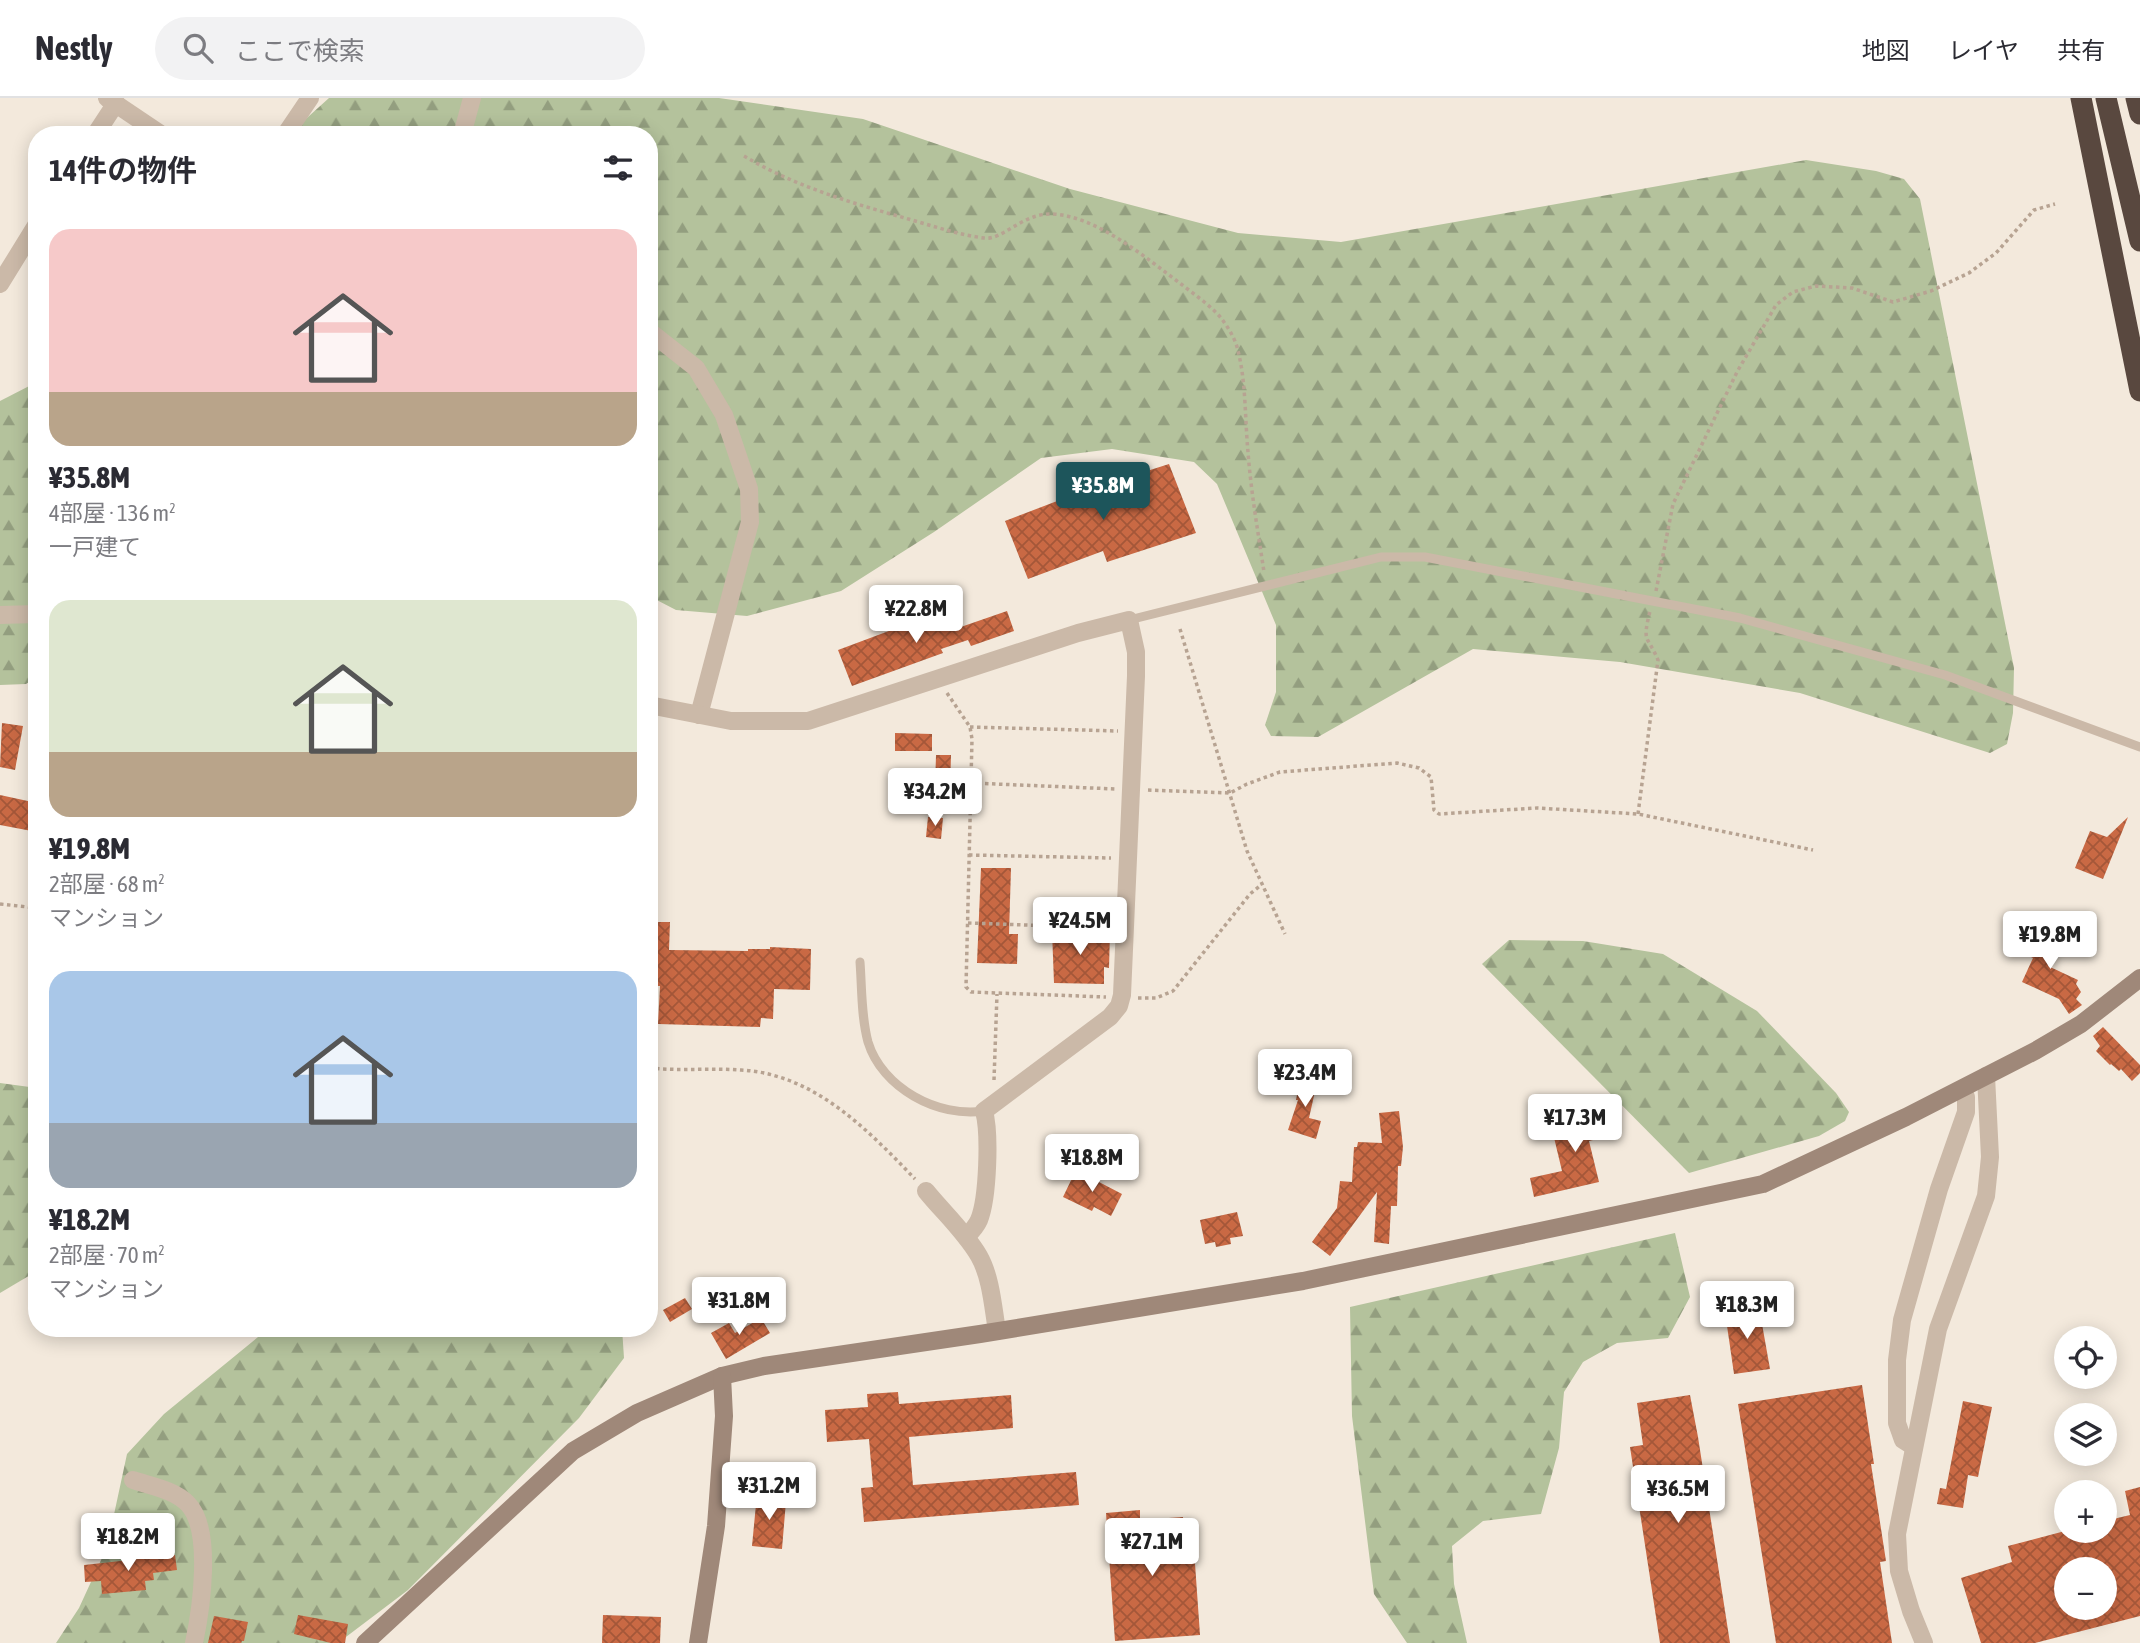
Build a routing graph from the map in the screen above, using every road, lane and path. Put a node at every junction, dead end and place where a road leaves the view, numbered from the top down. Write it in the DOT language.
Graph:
graph roads {
  1 [pos="310,98"];
  2 [pos="472,98"];
  3 [pos="2081,98"];
  4 [pos="2106,98"];
  5 [pos="2136,98"];
  6 [pos="112,101"];
  7 [pos="2140,114"];
  8 [pos="100,126"];
  9 [pos="149,126"];
  10 [pos="291,126"];
  11 [pos="464,126"];
  12 [pos="744,156"];
  13 [pos="2055,204"];
  14 [pos="28,239"];
  15 [pos="2140,241"];
  16 [pos="0,284"];
  17 [pos="658,338"];
  18 [pos="2140,391"];
  19 [pos="1266,585"];
  20 [pos="1653,600"];
  21 [pos="28,614"];
  22 [pos="0,615"];
  23 [pos="1129,620"];
  24 [pos="1180,629"];
  25 [pos="938,680"];
  26 [pos="658,707"];
  27 [pos="699,715"];
  28 [pos="970,727"];
  29 [pos="1134,732"];
  30 [pos="2140,747"];
  31 [pos="971,783"];
  32 [pos="1132,789"];
  33 [pos="1230,793"];
  34 [pos="1638,814"];
  35 [pos="1813,850"];
  36 [pos="969,855"];
  37 [pos="1129,859"];
  38 [pos="1261,885"];
  39 [pos="0,904"];
  40 [pos="28,907"];
  41 [pos="968,923"];
  42 [pos="1126,928"];
  43 [pos="1285,934"];
  44 [pos="860,962"];
  45 [pos="2140,978"];
  46 [pos="997,993"];
  47 [pos="1121,997"];
  48 [pos="658,1069"];
  49 [pos="1986,1076"];
  50 [pos="1962,1089"];
  51 [pos="989,1107"];
  52 [pos="926,1191"];
  53 [pos="966,1237"];
  54 [pos="997,1331"];
  55 [pos="722,1376"];
  56 [pos="1914,1447"];
  57 [pos="133,1480"];
  58 [pos="194,1643"];
  59 [pos="365,1643"];
  60 [pos="698,1643"];
  61 [pos="1924,1643"];
  1 -- 10 [label="street"];
  2 -- 11 [label="street"];
  3 -- 18 [label="highway"];
  4 -- 15 [label="highway"];
  5 -- 7 [label="highway"];
  6 -- 8 [label="street"];
  6 -- 9 [label="street"];
  12 -- 19 [label="path"];
  13 -- 20 [label="path"];
  14 -- 16 [label="street"];
  17 -- 27 [label="street"];
  19 -- 20 [label="lane"];
  19 -- 23 [label="lane"];
  20 -- 30 [label="lane"];
  20 -- 34 [label="path"];
  21 -- 22 [label="street"];
  23 -- 25 [label="street"];
  23 -- 29 [label="street"];
  24 -- 33 [label="path"];
  25 -- 27 [label="street"];
  25 -- 28 [label="path"];
  26 -- 27 [label="street"];
  28 -- 29 [label="path"];
  28 -- 31 [label="path"];
  29 -- 32 [label="street"];
  31 -- 32 [label="path"];
  31 -- 36 [label="path"];
  32 -- 33 [label="path"];
  32 -- 37 [label="street"];
  33 -- 34 [label="path"];
  33 -- 38 [label="path"];
  34 -- 35 [label="path"];
  36 -- 37 [label="path"];
  36 -- 41 [label="path"];
  37 -- 42 [label="street"];
  38 -- 43 [label="path"];
  38 -- 47 [label="path"];
  39 -- 40 [label="path"];
  41 -- 42 [label="path"];
  41 -- 46 [label="path"];
  42 -- 47 [label="street"];
  44 -- 51 [label="lane"];
  45 -- 49 [label="street"];
  46 -- 47 [label="path"];
  46 -- 51 [label="path"];
  47 -- 51 [label="street"];
  48 -- 52 [label="path"];
  49 -- 50 [label="street"];
  49 -- 56 [label="street"];
  50 -- 54 [label="street"];
  50 -- 56 [label="street"];
  51 -- 53 [label="street"];
  52 -- 53 [label="street"];
  53 -- 54 [label="street"];
  54 -- 55 [label="street"];
  55 -- 59 [label="street"];
  55 -- 60 [label="street"];
  56 -- 61 [label="street"];
  57 -- 58 [label="street"];
}
